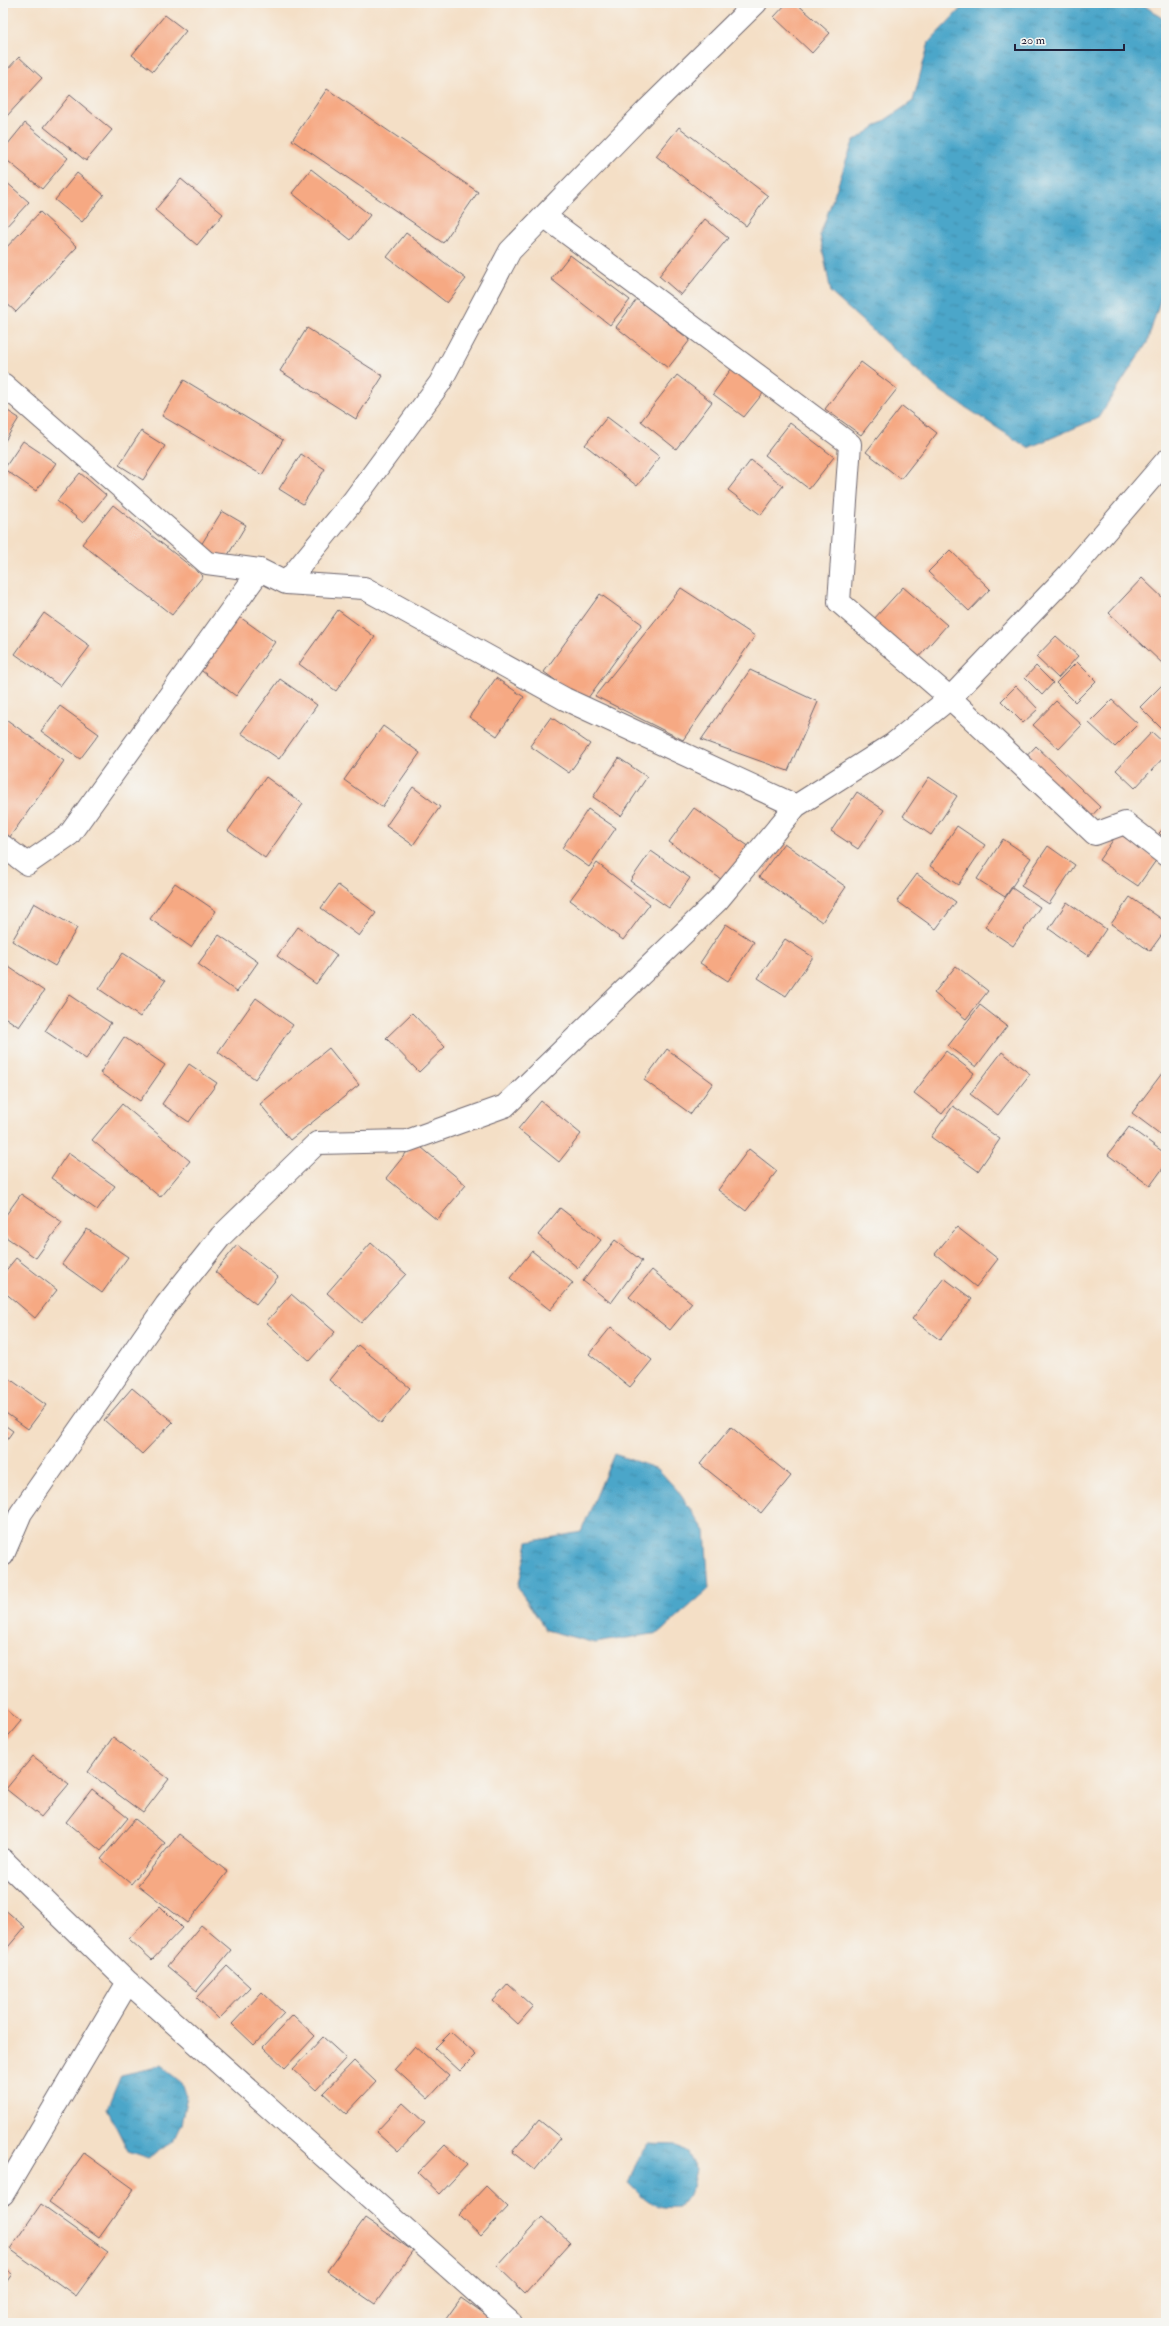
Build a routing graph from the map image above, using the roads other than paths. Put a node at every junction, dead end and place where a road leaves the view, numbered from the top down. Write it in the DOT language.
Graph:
graph roads {
  1 [pos="756,3"];
  2 [pos="544,216"];
  3 [pos="3,384"];
  4 [pos="1166,461"];
  5 [pos="260,570"];
  6 [pos="286,583"];
  7 [pos="950,698"];
  8 [pos="796,806"];
  9 [pos="3,846"];
  10 [pos="1166,855"];
  11 [pos="3,1555"];
  12 [pos="3,1860"];
  13 [pos="128,1982"];
  14 [pos="3,2194"];
  15 [pos="511,2323"];
  1 -- 2 [label="street"];
  2 -- 6 [label="street"];
  2 -- 7 [label="street"];
  3 -- 5 [label="street"];
  4 -- 7 [label="street"];
  5 -- 6 [label="street"];
  5 -- 9 [label="street"];
  6 -- 8 [label="street"];
  7 -- 8 [label="street"];
  7 -- 10 [label="street"];
  8 -- 11 [label="street"];
  12 -- 13 [label="street"];
  13 -- 14 [label="street"];
  13 -- 15 [label="street"];
}
